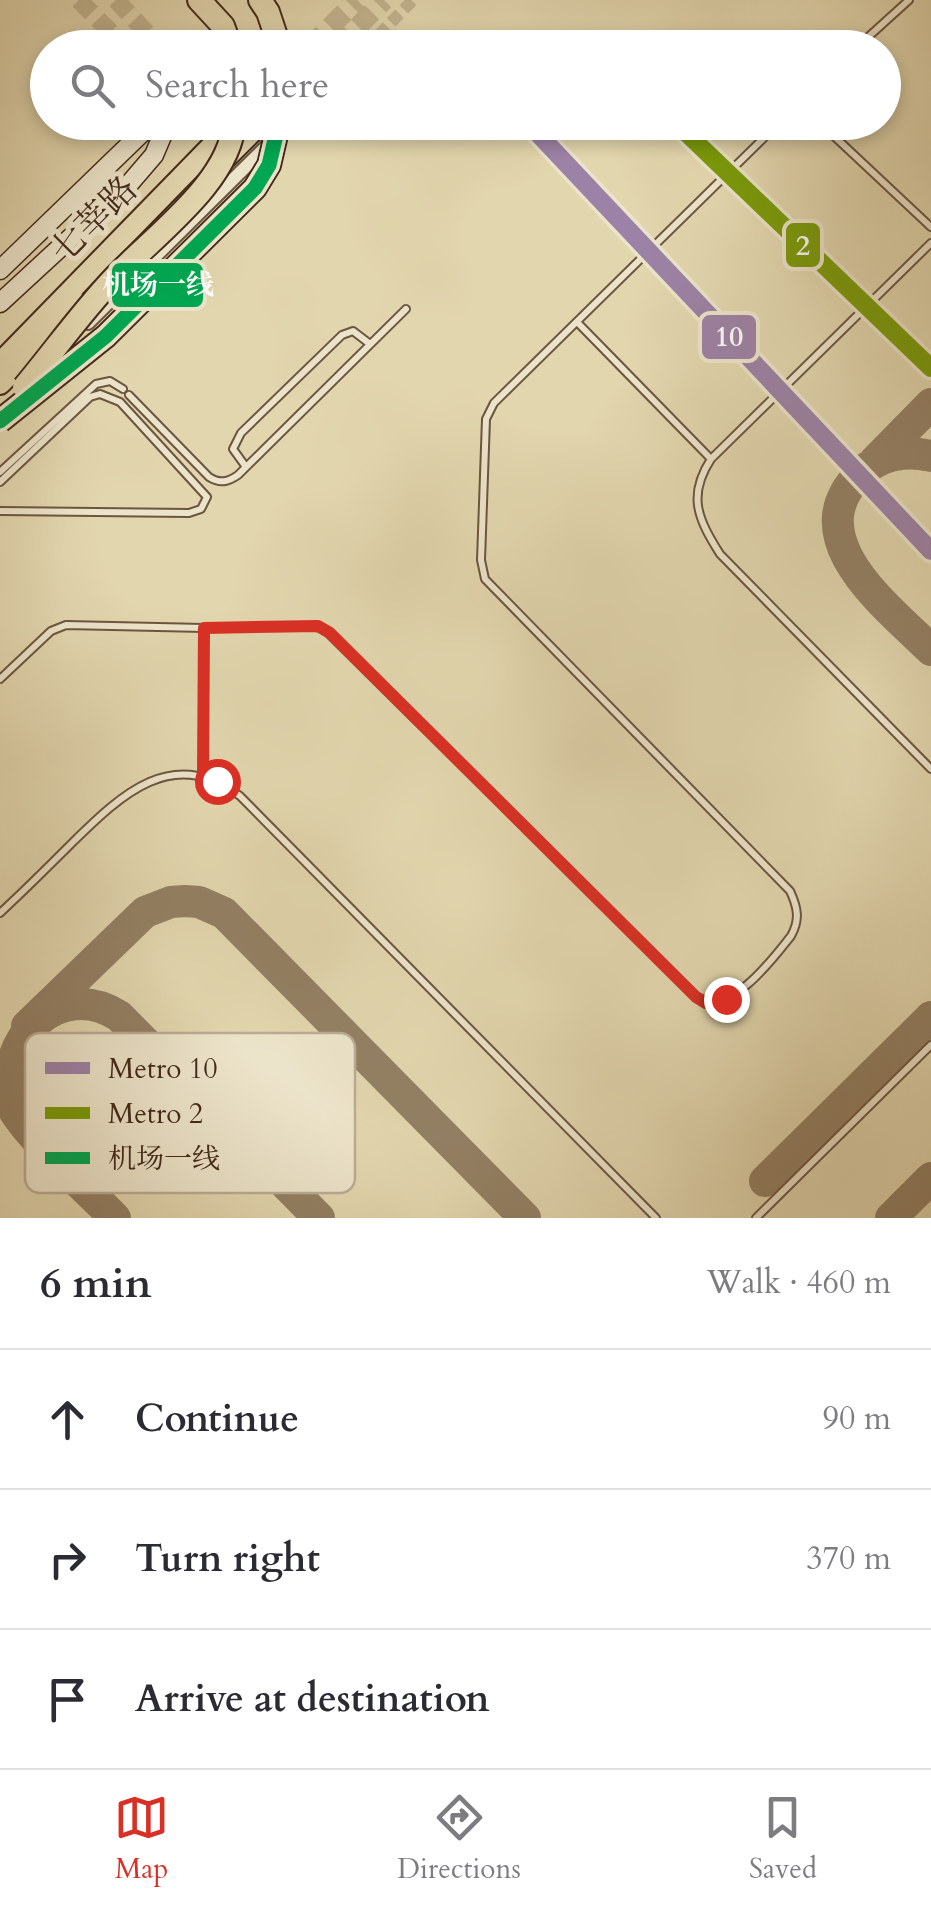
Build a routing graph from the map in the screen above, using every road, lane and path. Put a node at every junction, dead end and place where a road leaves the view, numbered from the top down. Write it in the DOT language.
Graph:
graph roads {
  1 [pos="200,0"];
  2 [pos="260,0"];
  3 [pos="909,0"];
  4 [pos="225,30"];
  5 [pos="274,30"];
  6 [pos="876,30"];
  7 [pos="134,140"];
  8 [pos="160,140"];
  9 [pos="217,140"];
  10 [pos="233,140"];
  11 [pos="244,140"];
  12 [pos="274,140"];
  13 [pos="275,140"];
  14 [pos="762,140"];
  15 [pos="838,140"];
  16 [pos="931,227"];
  17 [pos="931,243"];
  18 [pos="0,270"];
  19 [pos="0,304"];
  20 [pos="406,309"];
  21 [pos="576,322"];
  22 [pos="36,324"];
  23 [pos="370,344"];
  24 [pos="0,352"];
  25 [pos="0,364"];
  26 [pos="0,384"];
  27 [pos="0,409"];
  28 [pos="0,419"];
  29 [pos="711,459"];
  30 [pos="246,468"];
  31 [pos="0,472"];
  32 [pos="0,482"];
  33 [pos="0,511"];
  34 [pos="204,628"];
  35 [pos="0,679"];
  36 [pos="931,768"];
  37 [pos="203,775"];
  38 [pos="0,913"];
  39 [pos="931,1045"];
  40 [pos="656,1218"];
  41 [pos="756,1218"];
  1 -- 4 [label="highway"];
  2 -- 5 [label="highway"];
  3 -- 6 [label="lane"];
  7 -- 18 [label="main road"];
  8 -- 19 [label="main road"];
  9 -- 22 [label="main road, 七莘路"];
  10 -- 28 [label="highway, bridge"];
  11 -- 26 [label="main road"];
  12 -- 27 [label="street"];
  13 -- 28 [label="highway, bridge"];
  14 -- 21 [label="lane"];
  15 -- 16 [label="lane"];
  17 -- 29 [label="lane"];
  20 -- 23 [label="lane"];
  21 -- 29 [label="lane"];
  21 -- 34 [label="lane"];
  22 -- 24 [label="main road"];
  22 -- 25 [label="main road, 七莘路"];
  23 -- 30 [label="lane"];
  23 -- 30 [label="lane"];
  29 -- 36 [label="lane"];
  30 -- 31 [label="lane"];
  32 -- 33 [label="lane"];
  34 -- 35 [label="lane"];
  34 -- 37 [label="lane"];
  37 -- 38 [label="lane"];
  37 -- 40 [label="lane"];
  39 -- 41 [label="lane"];
}
